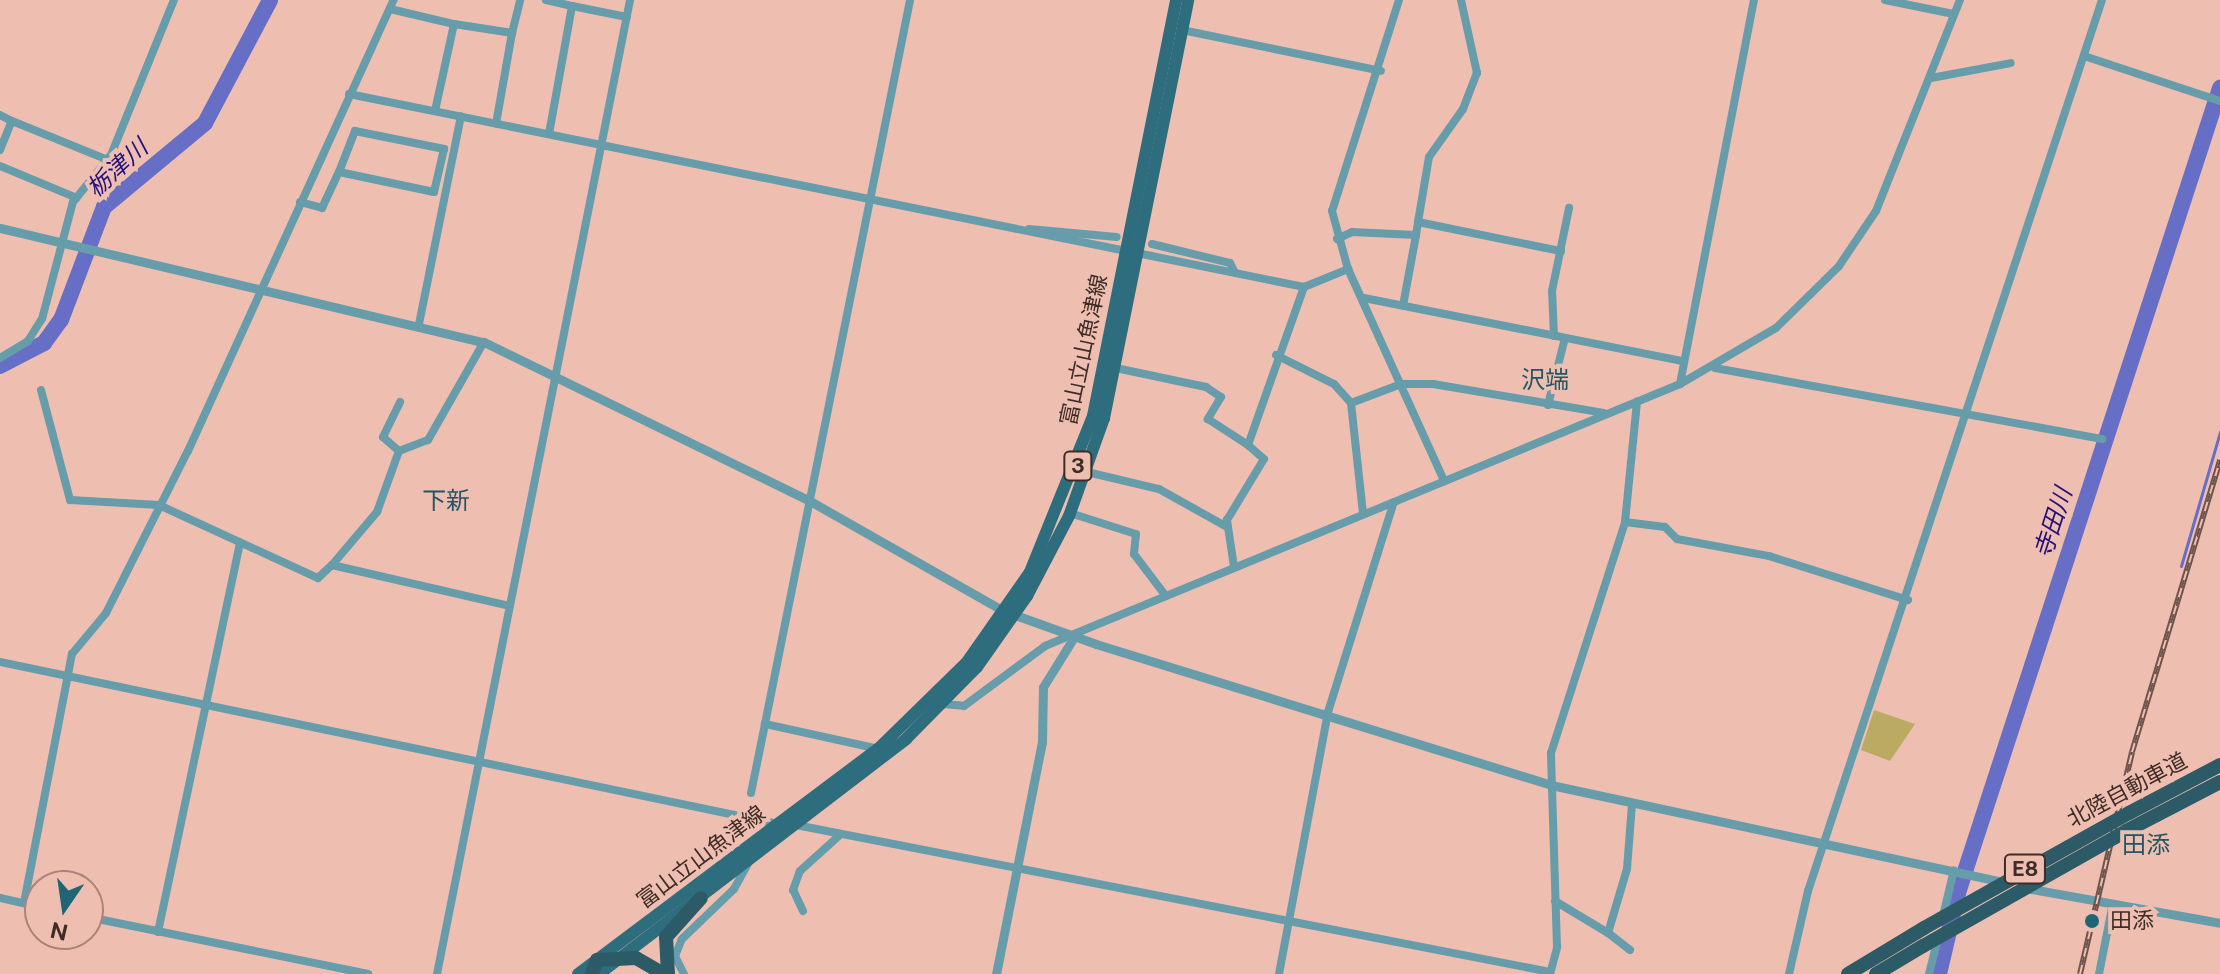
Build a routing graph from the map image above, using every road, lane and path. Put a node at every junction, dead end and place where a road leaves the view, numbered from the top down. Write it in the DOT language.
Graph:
graph roads {
  1 [pos="174,0"];
  2 [pos="520,0"];
  3 [pos="546,0"];
  4 [pos="630,0"];
  5 [pos="910,0"];
  6 [pos="1176,0"];
  7 [pos="1188,0"];
  8 [pos="1399,0"];
  9 [pos="1461,0"];
  10 [pos="1754,0"];
  11 [pos="1888,0"];
  12 [pos="1960,0"];
  13 [pos="2102,0"];
  14 [pos="392,4"];
  15 [pos="572,6"];
  16 [pos="1954,14"];
  17 [pos="627,17"];
  18 [pos="454,24"];
  19 [pos="1182,30"];
  20 [pos="512,33"];
  21 [pos="2084,56"];
  22 [pos="2011,63"];
  23 [pos="1381,71"];
  24 [pos="1931,78"];
  25 [pos="349,94"];
  26 [pos="2220,101"];
  27 [pos="435,111"];
  28 [pos="0,115"];
  29 [pos="461,116"];
  30 [pos="12,121"];
  31 [pos="496,124"];
  32 [pos="549,134"];
  33 [pos="601,145"];
  34 [pos="0,150"];
  35 [pos="108,160"];
  36 [pos="0,166"];
  37 [pos="339,172"];
  38 [pos="77,198"];
  39 [pos="870,199"];
  40 [pos="300,202"];
  41 [pos="1569,208"];
  42 [pos="1418,222"];
  43 [pos="0,228"];
  44 [pos="1028,229"];
  45 [pos="1416,235"];
  46 [pos="1117,237"];
  47 [pos="1337,239"];
  48 [pos="64,242"];
  49 [pos="1152,244"];
  50 [pos="1561,251"];
  51 [pos="1132,252"];
  52 [pos="1348,269"];
  53 [pos="1235,273"];
  54 [pos="261,287"];
  55 [pos="1304,287"];
  56 [pos="1364,298"];
  57 [pos="1403,306"];
  58 [pos="419,324"];
  59 [pos="1554,336"];
  60 [pos="1565,338"];
  61 [pos="484,342"];
  62 [pos="1276,355"];
  63 [pos="0,358"];
  64 [pos="1683,361"];
  65 [pos="1108,366"];
  66 [pos="1715,368"];
  67 [pos="556,375"];
  68 [pos="1401,384"];
  69 [pos="1680,384"];
  70 [pos="41,390"];
  71 [pos="400,402"];
  72 [pos="1637,402"];
  73 [pos="1351,403"];
  74 [pos="1548,405"];
  75 [pos="1605,413"];
  76 [pos="1965,414"];
  77 [pos="2103,439"];
  78 [pos="1248,445"];
  79 [pos="399,451"];
  80 [pos="1087,472"];
  81 [pos="1444,481"];
  82 [pos="810,501"];
  83 [pos="1394,502"];
  84 [pos="159,505"];
  85 [pos="1070,513"];
  86 [pos="1363,513"];
  87 [pos="1625,522"];
  88 [pos="1227,527"];
  89 [pos="240,544"];
  90 [pos="332,565"];
  91 [pos="1234,567"];
  92 [pos="1165,595"];
  93 [pos="1908,600"];
  94 [pos="509,606"];
  95 [pos="1010,613"];
  96 [pos="1074,637"];
  97 [pos="0,662"];
  98 [pos="66,676"];
  99 [pos="943,704"];
  100 [pos="206,705"];
  101 [pos="1328,712"];
  102 [pos="765,724"];
  103 [pos="884,750"];
  104 [pos="479,760"];
  105 [pos="2220,765"];
  106 [pos="2220,782"];
  107 [pos="1551,785"];
  108 [pos="751,793"];
  109 [pos="1632,804"];
  110 [pos="778,824"];
  111 [pos="796,825"];
  112 [pos="841,834"];
  113 [pos="1826,846"];
  114 [pos="751,858"];
  115 [pos="1017,867"];
  116 [pos="30,870"];
  117 [pos="1954,870"];
  118 [pos="0,898"];
  119 [pos="701,898"];
  120 [pos="1555,901"];
  121 [pos="24,903"];
  122 [pos="2112,908"];
  123 [pos="803,911"];
  124 [pos="104,920"];
  125 [pos="1290,921"];
  126 [pos="2220,923"];
  127 [pos="158,932"];
  128 [pos="1608,933"];
  129 [pos="1630,950"];
  130 [pos="621,958"];
  131 [pos="596,969"];
  132 [pos="1550,973"];
  133 [pos="368,974"];
  134 [pos="437,974"];
  135 [pos="578,974"];
  136 [pos="666,974"];
  137 [pos="684,974"];
  138 [pos="996,974"];
  139 [pos="1279,974"];
  140 [pos="1789,974"];
  141 [pos="1848,974"];
  142 [pos="1876,974"];
  143 [pos="1929,974"];
  144 [pos="2099,974"];
  1 -- 35 [label="street"];
  2 -- 20 [label="street"];
  3 -- 15 [label="street"];
  4 -- 17 [label="street"];
  5 -- 39 [label="street"];
  6 -- 51 [label="main road, 富山立山魚津線 / 3"];
  7 -- 19 [label="main road, 富山立山魚津線 / 3"];
  8 -- 23 [label="street"];
  9 -- 42 [label="street"];
  10 -- 64 [label="street"];
  11 -- 16 [label="street"];
  12 -- 16 [label="street"];
  13 -- 21 [label="street"];
  14 -- 18 [label="street"];
  14 -- 25 [label="street"];
  15 -- 17 [label="street"];
  15 -- 32 [label="street"];
  16 -- 24 [label="street"];
  17 -- 33 [label="street"];
  18 -- 20 [label="street"];
  18 -- 27 [label="street"];
  19 -- 23 [label="street"];
  19 -- 51 [label="main road, 富山立山魚津線 / 3"];
  20 -- 31 [label="street"];
  21 -- 26 [label="street"];
  21 -- 76 [label="street"];
  22 -- 24 [label="street"];
  23 -- 47 [label="street"];
  24 -- 66 [label="street"];
  25 -- 27 [label="street"];
  25 -- 40 [label="street"];
  27 -- 29 [label="street"];
  28 -- 30 [label="street"];
  29 -- 31 [label="street"];
  29 -- 58 [label="street"];
  30 -- 34 [label="street"];
  30 -- 35 [label="street"];
  31 -- 32 [label="street"];
  32 -- 33 [label="street"];
  33 -- 39 [label="street"];
  33 -- 67 [label="street"];
  35 -- 38 [label="street"];
  36 -- 38 [label="street"];
  37 -- 37 [label="street"];
  37 -- 40 [label="street"];
  38 -- 48 [label="street"];
  39 -- 44 [label="street"];
  39 -- 82 [label="street"];
  40 -- 54 [label="street"];
  41 -- 50 [label="street"];
  42 -- 45 [label="street"];
  42 -- 50 [label="street"];
  43 -- 48 [label="street"];
  44 -- 46 [label="street"];
  44 -- 51 [label="street"];
  45 -- 47 [label="street"];
  45 -- 57 [label="street"];
  47 -- 52 [label="street"];
  48 -- 54 [label="street"];
  48 -- 63 [label="street"];
  49 -- 53 [label="street"];
  50 -- 59 [label="street"];
  51 -- 53 [label="street"];
  51 -- 65 [label="main road, 富山立山魚津線 / 3"];
  52 -- 55 [label="street"];
  52 -- 56 [label="street"];
  53 -- 55 [label="street"];
  54 -- 58 [label="street"];
  54 -- 84 [label="street"];
  55 -- 62 [label="street"];
  56 -- 57 [label="street"];
  56 -- 68 [label="street"];
  57 -- 59 [label="street"];
  58 -- 61 [label="street"];
  59 -- 60 [label="street"];
  60 -- 64 [label="street"];
  60 -- 74 [label="street"];
  61 -- 67 [label="street"];
  61 -- 79 [label="street"];
  62 -- 73 [label="street"];
  62 -- 78 [label="street"];
  64 -- 69 [label="street"];
  65 -- 78 [label="street"];
  65 -- 80 [label="main road, 富山立山魚津線 / 3"];
  65 -- 95 [label="main road, 富山立山魚津線 / 3"];
  66 -- 69 [label="street"];
  66 -- 76 [label="street"];
  67 -- 82 [label="street"];
  67 -- 94 [label="street"];
  68 -- 73 [label="street"];
  68 -- 74 [label="street"];
  68 -- 81 [label="street"];
  69 -- 72 [label="street"];
  70 -- 84 [label="street"];
  71 -- 79 [label="street"];
  72 -- 75 [label="street"];
  72 -- 87 [label="street"];
  73 -- 86 [label="street"];
  74 -- 75 [label="street"];
  75 -- 81 [label="street"];
  76 -- 77 [label="street"];
  76 -- 93 [label="street"];
  78 -- 88 [label="street"];
  79 -- 90 [label="street"];
  80 -- 85 [label="main road, 富山立山魚津線 / 3"];
  80 -- 88 [label="street"];
  81 -- 83 [label="street"];
  82 -- 95 [label="street"];
  82 -- 102 [label="street"];
  83 -- 86 [label="street"];
  83 -- 101 [label="street"];
  84 -- 89 [label="street"];
  84 -- 98 [label="street"];
  85 -- 92 [label="street"];
  85 -- 95 [label="main road, 富山立山魚津線 / 3"];
  86 -- 91 [label="street"];
  87 -- 93 [label="street"];
  87 -- 107 [label="street"];
  88 -- 91 [label="street"];
  89 -- 90 [label="street"];
  89 -- 100 [label="street"];
  90 -- 94 [label="street"];
  91 -- 92 [label="street"];
  92 -- 96 [label="street"];
  93 -- 113 [label="street"];
  94 -- 104 [label="street"];
  95 -- 96 [label="street"];
  95 -- 99 [label="main road, 富山立山魚津線 / 3"];
  95 -- 103 [label="main road, 富山立山魚津線 / 3"];
  96 -- 99 [label="street"];
  96 -- 101 [label="street"];
  96 -- 115 [label="street"];
  97 -- 98 [label="street"];
  98 -- 100 [label="street"];
  98 -- 116 [label="street"];
  99 -- 103 [label="main road, 富山立山魚津線 / 3"];
  100 -- 104 [label="street"];
  100 -- 127 [label="street"];
  101 -- 107 [label="street"];
  101 -- 125 [label="street"];
  102 -- 103 [label="street"];
  102 -- 108 [label="street"];
  103 -- 110 [label="main road, 富山立山魚津線 / 3"];
  103 -- 111 [label="main road, 富山立山魚津線 / 3"];
  104 -- 110 [label="street"];
  104 -- 134 [label="street"];
  105 -- 141 [label="highway, 北陸自動車道 / E8, bridge"];
  106 -- 142 [label="highway, 北陸自動車道 / E8, bridge"];
  107 -- 109 [label="street"];
  107 -- 120 [label="street"];
  109 -- 113 [label="street"];
  109 -- 128 [label="street"];
  110 -- 131 [label="main road, 富山立山魚津線 / 3"];
  111 -- 112 [label="street"];
  111 -- 114 [label="main road, 富山立山魚津線 / 3"];
  112 -- 115 [label="street"];
  112 -- 123 [label="street"];
  113 -- 117 [label="street"];
  113 -- 140 [label="street"];
  114 -- 119 [label="main road, 富山立山魚津線 / 3"];
  114 -- 137 [label="street"];
  115 -- 125 [label="street"];
  115 -- 138 [label="street"];
  117 -- 122 [label="street"];
  117 -- 143 [label="street"];
  118 -- 121 [label="street"];
  119 -- 130 [label="main road, 富山立山魚津線 / 3"];
  119 -- 136 [label="highway"];
  120 -- 128 [label="street"];
  120 -- 132 [label="street"];
  122 -- 126 [label="street"];
  122 -- 144 [label="street"];
  124 -- 127 [label="street"];
  125 -- 132 [label="street"];
  125 -- 139 [label="street"];
  127 -- 133 [label="street"];
  128 -- 129 [label="street"];
  130 -- 131 [label="highway"];
  130 -- 136 [label="highway"];
  131 -- 135 [label="main road, 富山立山魚津線 / 3"];
}
